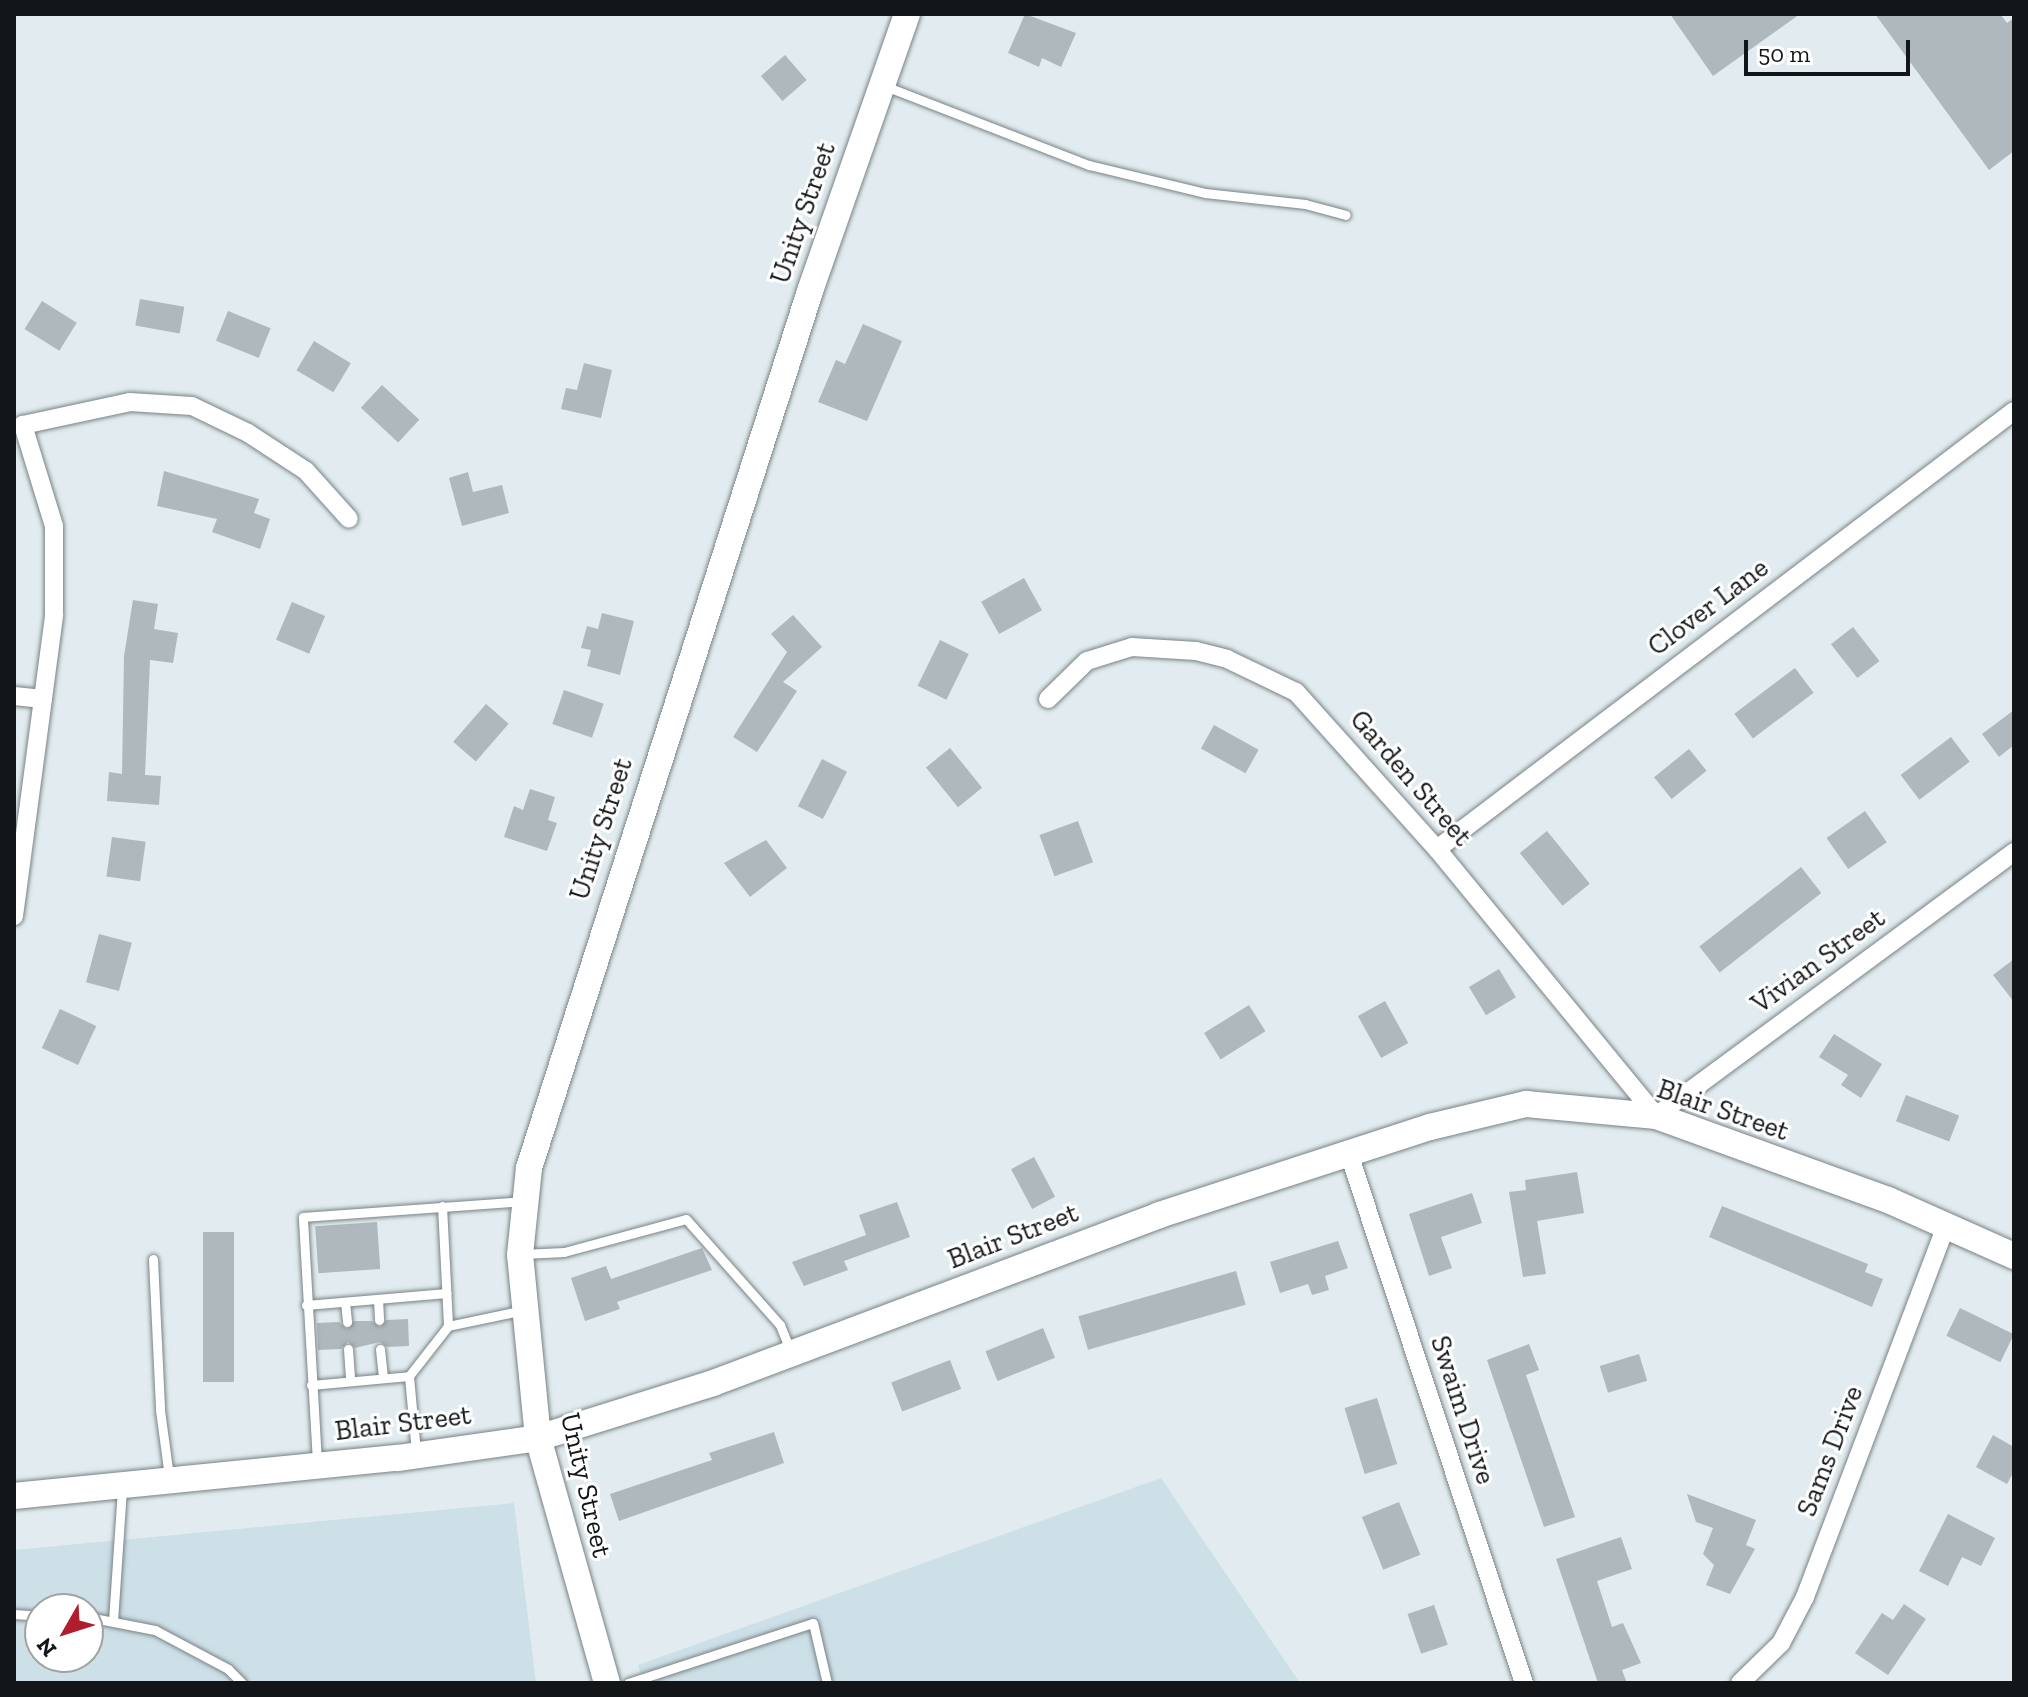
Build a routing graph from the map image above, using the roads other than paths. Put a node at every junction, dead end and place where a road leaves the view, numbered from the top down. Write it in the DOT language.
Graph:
graph roads {
  1 [pos="907,14"];
  2 [pos="882,85"];
  3 [pos="1346,215"];
  4 [pos="2014,411"];
  5 [pos="19,422"];
  6 [pos="349,519"];
  7 [pos="14,696"];
  8 [pos="43,699"];
  9 [pos="1048,699"];
  10 [pos="1437,849"];
  11 [pos="2014,852"];
  12 [pos="14,916"];
  13 [pos="1656,1116"];
  14 [pos="1349,1154"];
  15 [pos="525,1201"];
  16 [pos="442,1206"];
  17 [pos="1947,1223"];
  18 [pos="520,1255"];
  19 [pos="2014,1256"];
  20 [pos="153,1259"];
  21 [pos="446,1293"];
  22 [pos="378,1299"];
  23 [pos="345,1302"];
  24 [pos="306,1305"];
  25 [pos="525,1309"];
  26 [pos="379,1320"];
  27 [pos="347,1322"];
  28 [pos="448,1326"];
  29 [pos="348,1349"];
  30 [pos="380,1349"];
  31 [pos="791,1353"];
  32 [pos="409,1376"];
  33 [pos="383,1378"];
  34 [pos="350,1381"];
  35 [pos="311,1385"];
  36 [pos="538,1438"];
  37 [pos="416,1455"];
  38 [pos="317,1466"];
  39 [pos="170,1480"];
  40 [pos="122,1484"];
  41 [pos="14,1496"];
  42 [pos="104,1620"];
  43 [pos="113,1621"];
  44 [pos="242,1683"];
  45 [pos="607,1683"];
  46 [pos="628,1683"];
  47 [pos="827,1683"];
  48 [pos="1524,1683"];
  49 [pos="1740,1683"];
  1 -- 2 [label="street, Unity Street"];
  2 -- 3 [label="lane"];
  2 -- 15 [label="street, Unity Street"];
  4 -- 10 [label="street, Clover Lane"];
  5 -- 6 [label="street"];
  5 -- 8 [label="street"];
  7 -- 8 [label="street"];
  8 -- 12 [label="street"];
  9 -- 10 [label="street, Garden Street"];
  10 -- 13 [label="street, Garden Street"];
  11 -- 13 [label="street, Vivian Street"];
  13 -- 14 [label="street, Blair Street"];
  13 -- 17 [label="street, Blair Street"];
  14 -- 31 [label="street, Blair Street"];
  14 -- 48 [label="street, Swaim Drive"];
  15 -- 16 [label="lane"];
  15 -- 18 [label="street, Unity Street"];
  16 -- 21 [label="lane"];
  16 -- 24 [label="lane"];
  17 -- 19 [label="street, Blair Street"];
  17 -- 49 [label="street, Sams Drive"];
  18 -- 25 [label="street, Unity Street"];
  18 -- 31 [label="lane"];
  20 -- 39 [label="lane"];
  21 -- 22 [label="lane"];
  21 -- 28 [label="lane"];
  22 -- 23 [label="lane"];
  22 -- 26 [label="lane"];
  23 -- 24 [label="lane"];
  23 -- 27 [label="lane"];
  24 -- 35 [label="lane"];
  25 -- 28 [label="lane"];
  25 -- 36 [label="street, Unity Street"];
  28 -- 32 [label="lane"];
  29 -- 34 [label="lane"];
  30 -- 33 [label="lane"];
  31 -- 36 [label="street, Blair Street"];
  32 -- 33 [label="lane"];
  32 -- 37 [label="lane"];
  33 -- 34 [label="lane"];
  34 -- 35 [label="lane"];
  35 -- 38 [label="lane"];
  36 -- 37 [label="street, Blair Street"];
  36 -- 45 [label="street, Unity Street"];
  37 -- 38 [label="street, Blair Street"];
  38 -- 39 [label="street, Blair Street"];
  39 -- 40 [label="street, Blair Street"];
  40 -- 41 [label="street, Blair Street"];
  40 -- 43 [label="lane"];
  42 -- 43 [label="lane"];
  43 -- 44 [label="lane"];
  46 -- 47 [label="lane"];
}
